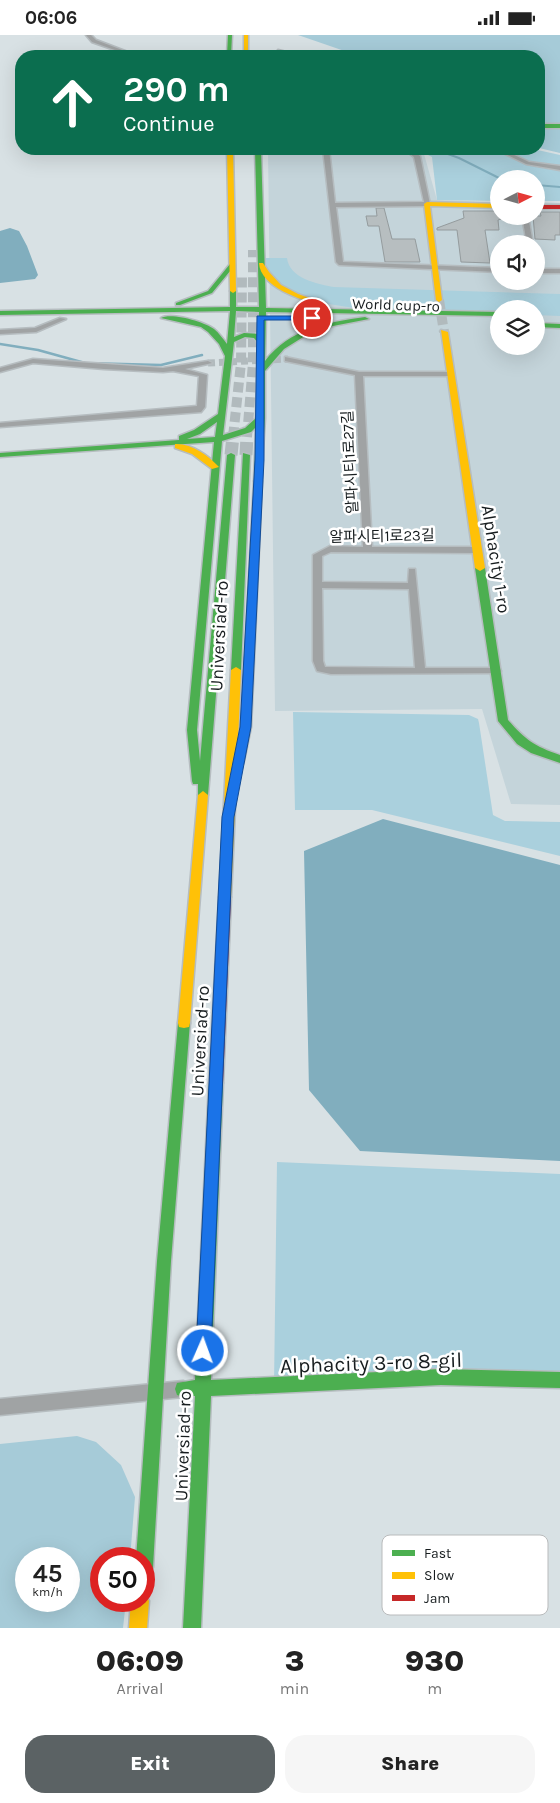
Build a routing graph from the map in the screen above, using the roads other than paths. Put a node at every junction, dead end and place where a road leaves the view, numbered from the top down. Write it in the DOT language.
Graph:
graph roads {
  1 [pos="88,35"];
  2 [pos="230,35"];
  3 [pos="237,35"];
  4 [pos="246,35"];
  5 [pos="255,35"];
  6 [pos="119,50"];
  7 [pos="230,50"];
  8 [pos="237,50"];
  9 [pos="246,50"];
  10 [pos="256,50"];
  11 [pos="545,126"];
  12 [pos="560,126"];
  13 [pos="245,155"];
  14 [pos="245,155"];
  15 [pos="246,155"];
  16 [pos="327,155"];
  17 [pos="416,155"];
  18 [pos="511,155"];
  19 [pos="560,168"];
  20 [pos="427,204"];
  21 [pos="332,205"];
  22 [pos="474,205"];
  23 [pos="490,206"];
  24 [pos="545,207"];
  25 [pos="560,207"];
  26 [pos="429,222"];
  27 [pos="248,250"];
  28 [pos="261,263"];
  29 [pos="232,265"];
  30 [pos="435,269"];
  31 [pos="490,270"];
  32 [pos="545,271"];
  33 [pos="560,271"];
  34 [pos="261,290"];
  35 [pos="242,294"];
  36 [pos="439,300"];
  37 [pos="146,309"];
  38 [pos="0,313"];
  39 [pos="233,313"];
  40 [pos="260,314"];
  41 [pos="490,314"];
  42 [pos="368,315"];
  43 [pos="545,315"];
  44 [pos="560,316"];
  45 [pos="165,318"];
  46 [pos="0,320"];
  47 [pos="52,321"];
  48 [pos="490,322"];
  49 [pos="545,325"];
  50 [pos="560,325"];
  51 [pos="0,332"];
  52 [pos="444,332"];
  53 [pos="44,334"];
  54 [pos="0,336"];
  55 [pos="230,341"];
  56 [pos="260,341"];
  57 [pos="229,357"];
  58 [pos="288,359"];
  59 [pos="208,363"];
  60 [pos="176,369"];
  61 [pos="0,370"];
  62 [pos="261,372"];
  63 [pos="359,374"];
  64 [pos="450,374"];
  65 [pos="222,415"];
  66 [pos="261,418"];
  67 [pos="0,425"];
  68 [pos="219,439"];
  69 [pos="168,443"];
  70 [pos="0,455"];
  71 [pos="231,455"];
  72 [pos="246,455"];
  73 [pos="215,467"];
  74 [pos="368,549"];
  75 [pos="477,550"];
  76 [pos="412,571"];
  77 [pos="317,585"];
  78 [pos="413,586"];
  79 [pos="420,671"];
  80 [pos="496,671"];
  81 [pos="560,759"];
  82 [pos="201,815"];
  83 [pos="228,817"];
  84 [pos="560,1380"];
  85 [pos="183,1389"];
  86 [pos="202,1389"];
  87 [pos="156,1392"];
  88 [pos="0,1407"];
  89 [pos="146,1547"];
  90 [pos="139,1612"];
  91 [pos="138,1628"];
  92 [pos="192,1628"];
  1 -- 6 [label="street"];
  2 -- 7 [label="main road"];
  3 -- 8 [label="main road"];
  4 -- 9 [label="main road"];
  5 -- 10 [label="main road"];
  11 -- 12 [label="main road"];
  13 -- 27 [label="main road"];
  14 -- 29 [label="main road"];
  15 -- 28 [label="main road"];
  16 -- 21 [label="street"];
  17 -- 20 [label="street"];
  18 -- 19 [label="street"];
  20 -- 21 [label="street"];
  20 -- 22 [label="main road"];
  20 -- 26 [label="main road"];
  21 -- 30 [label="street"];
  22 -- 23 [label="main road"];
  22 -- 26 [label="main road"];
  24 -- 25 [label="main road"];
  26 -- 30 [label="main road"];
  28 -- 34 [label="main road"];
  28 -- 42 [label="main road"];
  29 -- 35 [label="main road"];
  29 -- 37 [label="main road"];
  30 -- 31 [label="street"];
  30 -- 36 [label="main road"];
  32 -- 33 [label="street"];
  34 -- 35 [label="main road"];
  34 -- 40 [label="main road"];
  35 -- 39 [label="main road"];
  37 -- 38 [label="main road"];
  37 -- 39 [label="main road"];
  39 -- 40 [label="main road, World cup-ro"];
  39 -- 45 [label="main road"];
  39 -- 55 [label="main road"];
  40 -- 42 [label="main road, World cup-ro"];
  40 -- 56 [label="main road"];
  41 -- 42 [label="main road, World cup-ro"];
  42 -- 48 [label="main road, World cup-ro"];
  42 -- 62 [label="main road"];
  43 -- 44 [label="main road"];
  45 -- 47 [label="main road"];
  45 -- 57 [label="main road"];
  46 -- 47 [label="main road"];
  47 -- 51 [label="street"];
  49 -- 50 [label="main road"];
  52 -- 64 [label="main road, Alphacity 1-ro"];
  53 -- 54 [label="street"];
  55 -- 56 [label="main road"];
  55 -- 57 [label="main road"];
  56 -- 62 [label="main road"];
  57 -- 65 [label="main road"];
  58 -- 63 [label="street"];
  59 -- 60 [label="street"];
  60 -- 61 [label="street"];
  60 -- 67 [label="street"];
  62 -- 66 [label="main road"];
  63 -- 64 [label="street"];
  63 -- 74 [label="street, 알파시티1로27길"];
  64 -- 75 [label="main road, Alphacity 1-ro"];
  65 -- 68 [label="main road"];
  65 -- 69 [label="main road"];
  66 -- 68 [label="main road"];
  66 -- 83 [label="main road"];
  68 -- 69 [label="main road"];
  68 -- 73 [label="main road"];
  69 -- 70 [label="main road"];
  69 -- 73 [label="main road"];
  71 -- 82 [label="main road, Universiad-ro"];
  72 -- 83 [label="main road, Universiad-ro"];
  73 -- 82 [label="main road"];
  74 -- 75 [label="street, 알파시티1로23길"];
  74 -- 77 [label="street, 알파시티1로23길"];
  75 -- 80 [label="main road, Alphacity 1-ro"];
  76 -- 78 [label="street"];
  77 -- 78 [label="street"];
  77 -- 79 [label="street, 알파시티1로23길"];
  78 -- 79 [label="street"];
  79 -- 80 [label="street, 알파시티1로23길"];
  80 -- 81 [label="main road, Alphacity 1-ro"];
  82 -- 87 [label="main road, Universiad-ro"];
  83 -- 86 [label="main road, Universiad-ro"];
  84 -- 86 [label="main road, Alphacity 3-ro 8-gil"];
  85 -- 86 [label="main road, Alphacity 3-ro 8-gil"];
  85 -- 87 [label="street"];
  86 -- 92 [label="main road, Universiad-ro"];
  87 -- 88 [label="street"];
  87 -- 89 [label="main road, Universiad-ro"];
  90 -- 91 [label="main road"];
}
